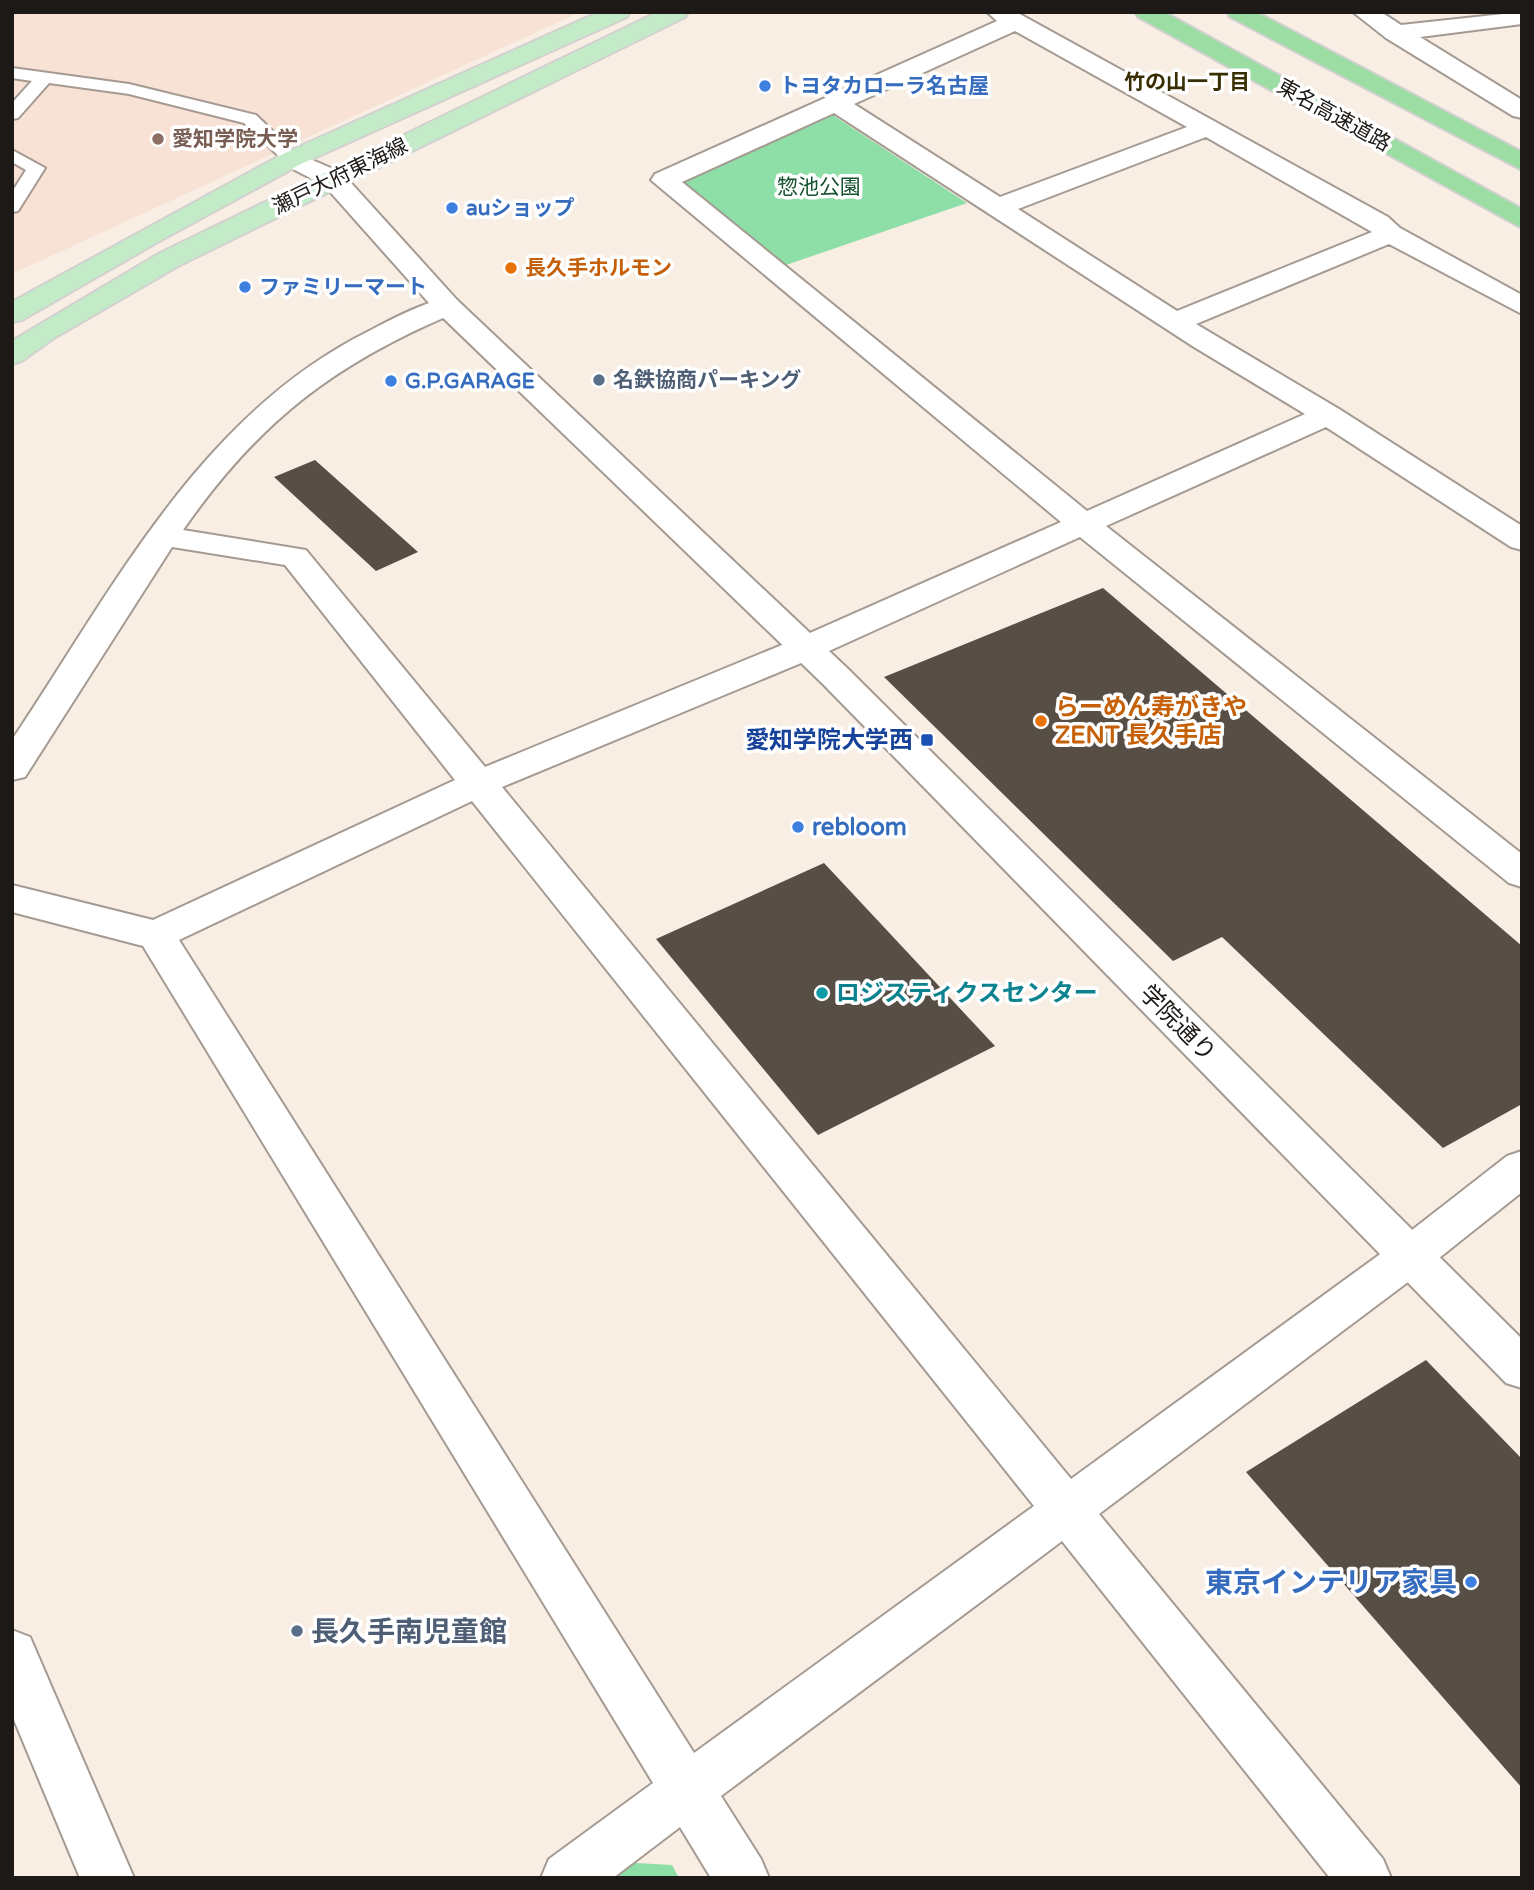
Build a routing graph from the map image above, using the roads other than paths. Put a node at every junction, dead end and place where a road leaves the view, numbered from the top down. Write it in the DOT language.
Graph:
graph roads {
  1 [pos="619,12"];
  2 [pos="677,12"];
  3 [pos="1146,12"];
  4 [pos="1238,12"];
  5 [pos="1364,12"];
  6 [pos="1006,17"];
  7 [pos="1522,17"];
  8 [pos="1394,33"];
  9 [pos="12,73"];
  10 [pos="44,78"];
  11 [pos="836,103"];
  12 [pos="1522,111"];
  13 [pos="12,114"];
  14 [pos="1210,128"];
  15 [pos="12,155"];
  16 [pos="292,159"];
  17 [pos="1522,162"];
  18 [pos="333,179"];
  19 [pos="12,207"];
  20 [pos="999,207"];
  21 [pos="1522,220"];
  22 [pos="1390,234"];
  23 [pos="447,306"];
  24 [pos="1522,306"];
  25 [pos="12,314"];
  26 [pos="1178,321"];
  27 [pos="12,355"];
  28 [pos="1328,415"];
  29 [pos="1082,523"];
  30 [pos="163,536"];
  31 [pos="1522,540"];
  32 [pos="806,648"];
  33 [pos="12,768"];
  34 [pos="479,783"];
  35 [pos="1522,874"];
  36 [pos="12,898"];
  37 [pos="156,935"];
  38 [pos="1522,1168"];
  39 [pos="1409,1257"];
  40 [pos="1522,1369"];
  41 [pos="1063,1509"];
  42 [pos="12,1654"];
  43 [pos="688,1788"];
  44 [pos="107,1878"];
  45 [pos="568,1878"];
  46 [pos="743,1878"];
  47 [pos="1364,1878"];
  1 -- 16 [label="main road, 瀬戸大府東海線"];
  2 -- 18 [label="main road, 瀬戸大府東海線"];
  3 -- 21 [label="highway, 東名高速道路"];
  4 -- 17 [label="highway, 東名高速道路"];
  5 -- 8 [label="street"];
  6 -- 11 [label="street"];
  6 -- 14 [label="street"];
  7 -- 8 [label="street"];
  8 -- 12 [label="street"];
  9 -- 10 [label="lane"];
  10 -- 13 [label="lane"];
  10 -- 16 [label="lane"];
  11 -- 20 [label="street"];
  11 -- 29 [label="street"];
  14 -- 20 [label="street"];
  14 -- 22 [label="street"];
  15 -- 19 [label="lane"];
  16 -- 18 [label="street"];
  16 -- 25 [label="main road, 瀬戸大府東海線"];
  18 -- 23 [label="street, 学院通り"];
  18 -- 27 [label="main road, 瀬戸大府東海線"];
  20 -- 26 [label="street"];
  22 -- 24 [label="street"];
  22 -- 26 [label="street"];
  23 -- 30 [label="street"];
  23 -- 32 [label="street, 学院通り"];
  26 -- 28 [label="street"];
  28 -- 29 [label="street"];
  28 -- 31 [label="street"];
  29 -- 32 [label="street"];
  29 -- 35 [label="street"];
  30 -- 33 [label="street"];
  30 -- 34 [label="street"];
  32 -- 34 [label="street"];
  32 -- 39 [label="street, 学院通り"];
  34 -- 37 [label="street"];
  34 -- 41 [label="street"];
  36 -- 37 [label="street"];
  37 -- 43 [label="street"];
  38 -- 39 [label="street"];
  39 -- 40 [label="street, 学院通り"];
  39 -- 41 [label="street"];
  41 -- 43 [label="street"];
  41 -- 47 [label="street"];
  42 -- 44 [label="street"];
  43 -- 45 [label="street"];
  43 -- 46 [label="street"];
}
